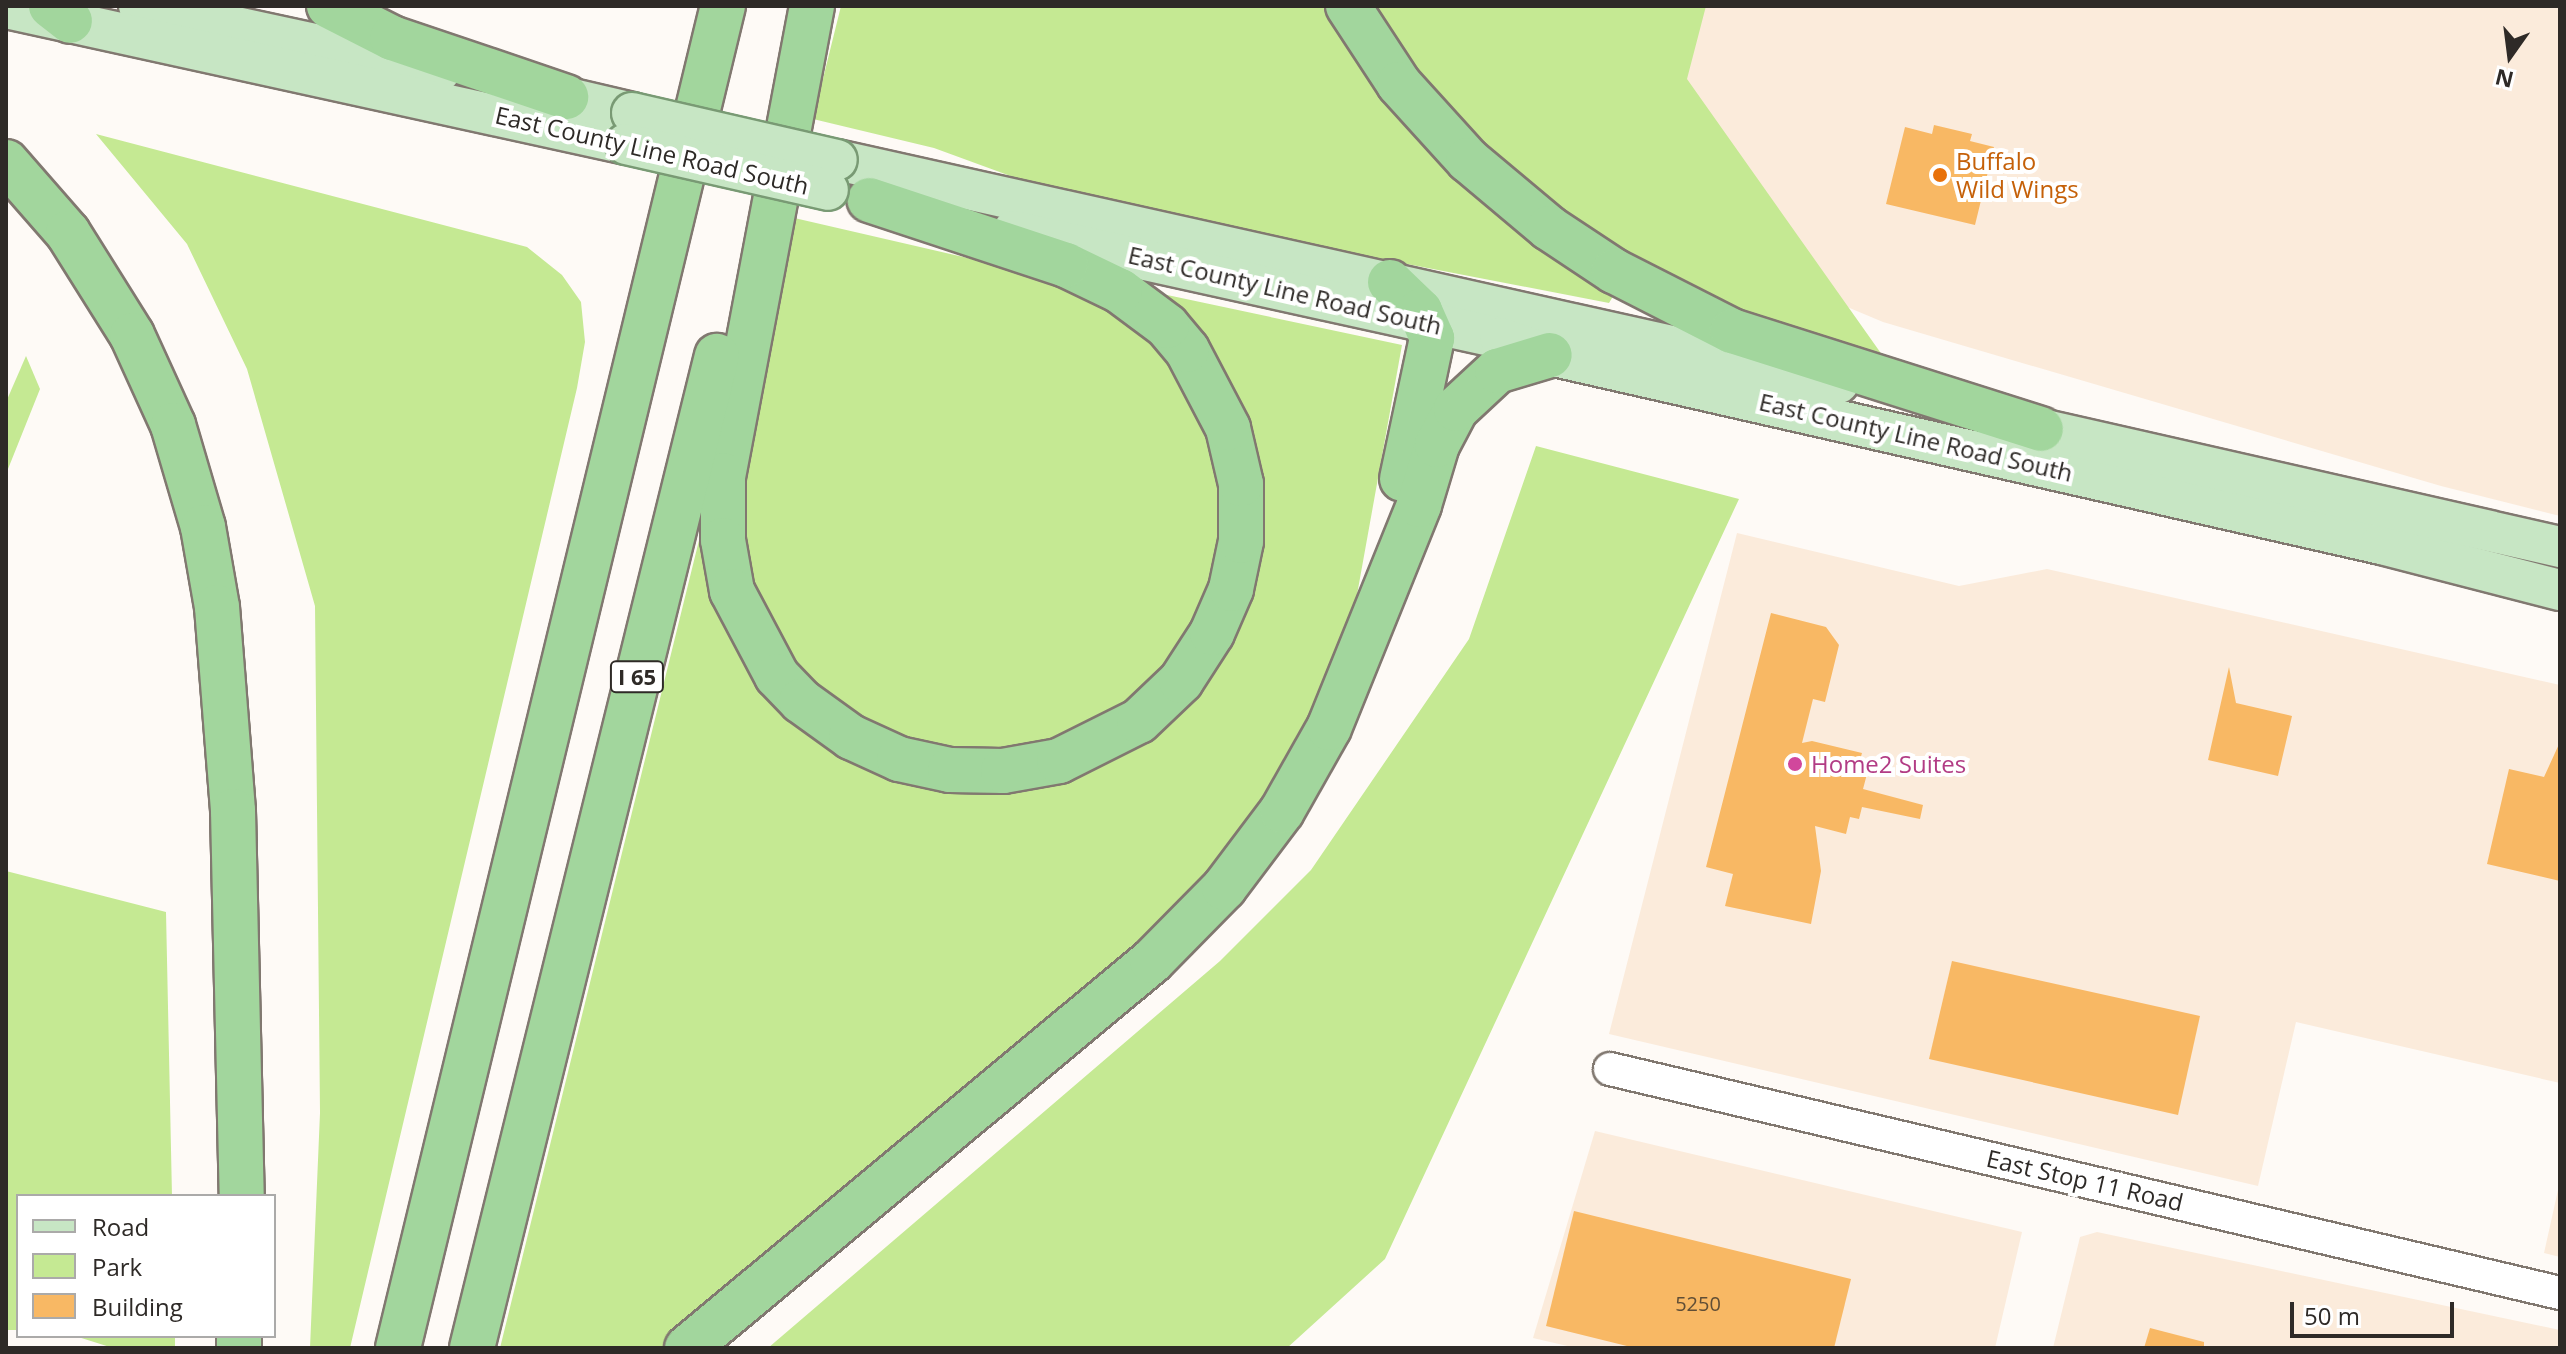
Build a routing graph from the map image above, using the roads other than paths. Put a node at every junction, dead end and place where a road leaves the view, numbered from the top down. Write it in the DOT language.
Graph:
graph roads {
  1 [pos="139,6"];
  2 [pos="329,6"];
  3 [pos="701,6"];
  4 [pos="723,6"];
  5 [pos="803,6"];
  6 [pos="812,6"];
  7 [pos="1348,6"];
  8 [pos="6,8"];
  9 [pos="60,14"];
  10 [pos="566,97"];
  11 [pos="629,128"];
  12 [pos="6,162"];
  13 [pos="845,183"];
  14 [pos="655,280"];
  15 [pos="1390,282"];
  16 [pos="1428,322"];
  17 [pos="1550,355"];
  18 [pos="2041,429"];
  19 [pos="2560,547"];
  20 [pos="2560,590"];
  21 [pos="1377,612"];
  22 [pos="1610,1069"];
  23 [pos="242,1194"];
  24 [pos="2560,1293"];
  25 [pos="398,1348"];
  26 [pos="472,1348"];
  27 [pos="687,1348"];
  1 -- 10 [label="main road, East County Line Road South"];
  2 -- 10 [label="highway"];
  3 -- 14 [label="highway"];
  4 -- 14 [label="highway"];
  5 -- 26 [label="highway, I 65"];
  6 -- 13 [label="highway"];
  7 -- 18 [label="highway"];
  8 -- 9 [label="main road, East County Line Road South"];
  9 -- 11 [label="main road, East County Line Road South"];
  10 -- 11 [label="main road, East County Line Road South"];
  11 -- 13 [label="main road, East County Line Road South, bridge"];
  12 -- 23 [label="highway"];
  13 -- 15 [label="main road, East County Line Road South"];
  13 -- 16 [label="main road, East County Line Road South"];
  14 -- 25 [label="highway"];
  15 -- 16 [label="highway"];
  15 -- 18 [label="main road, East County Line Road South"];
  16 -- 17 [label="main road, East County Line Road South"];
  16 -- 21 [label="highway"];
  17 -- 20 [label="main road, East County Line Road South"];
  17 -- 21 [label="highway"];
  18 -- 19 [label="main road, East County Line Road South"];
  21 -- 27 [label="highway"];
  22 -- 24 [label="street, East Stop 11 Road"];
}
